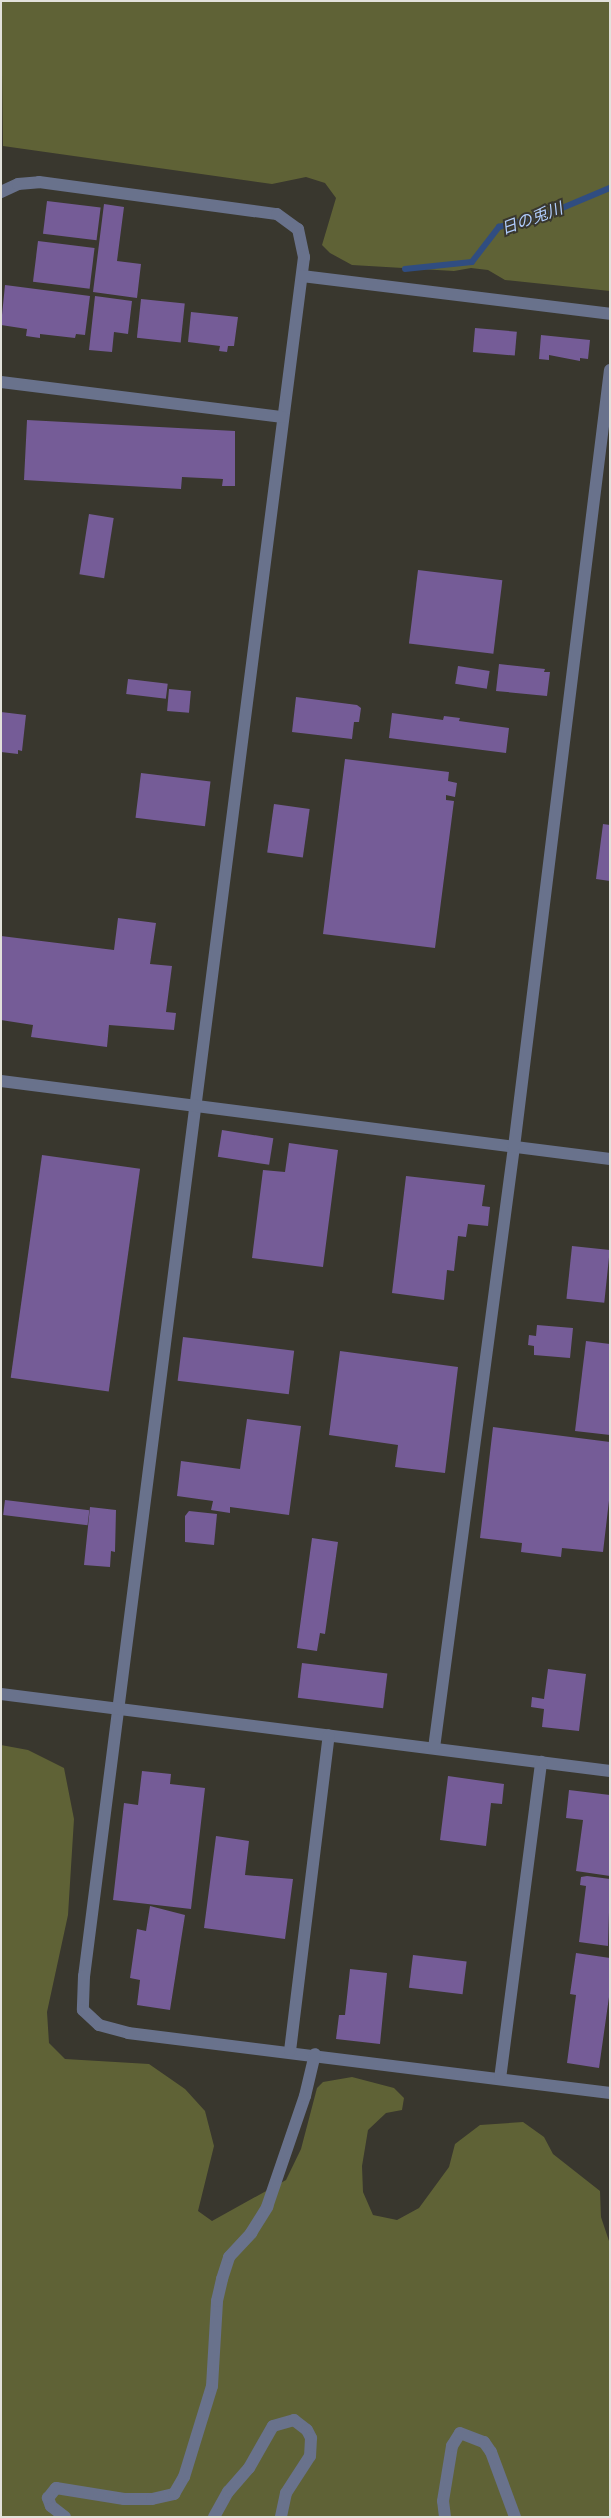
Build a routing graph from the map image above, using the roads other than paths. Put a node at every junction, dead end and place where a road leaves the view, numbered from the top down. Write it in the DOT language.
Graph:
graph roads {
  1 [pos="3,188"];
  2 [pos="302,276"];
  3 [pos="610,314"];
  4 [pos="610,370"];
  5 [pos="1,382"];
  6 [pos="283,417"];
  7 [pos="1,1081"];
  8 [pos="197,1105"];
  9 [pos="514,1147"];
  10 [pos="610,1159"];
  11 [pos="1,1694"];
  12 [pos="118,1710"];
  13 [pos="329,1735"];
  14 [pos="434,1748"];
  15 [pos="541,1762"];
  16 [pos="610,1771"];
  17 [pos="290,2050"];
  18 [pos="314,2054"];
  19 [pos="500,2079"];
  20 [pos="610,2093"];
  21 [pos="65,2517"];
  22 [pos="214,2517"];
  23 [pos="281,2517"];
  24 [pos="445,2517"];
  25 [pos="515,2517"];
  1 -- 2 [label="street"];
  2 -- 3 [label="street"];
  2 -- 6 [label="street"];
  4 -- 9 [label="street"];
  5 -- 6 [label="street"];
  6 -- 8 [label="street"];
  7 -- 8 [label="street"];
  8 -- 9 [label="street"];
  8 -- 12 [label="street"];
  9 -- 10 [label="street"];
  9 -- 14 [label="street"];
  11 -- 12 [label="street"];
  12 -- 13 [label="street"];
  12 -- 17 [label="street"];
  13 -- 14 [label="street"];
  13 -- 17 [label="street"];
  14 -- 15 [label="street"];
  15 -- 16 [label="street"];
  15 -- 19 [label="street"];
  17 -- 18 [label="street"];
  18 -- 19 [label="street"];
  18 -- 21 [label="street"];
  19 -- 20 [label="street"];
  22 -- 23 [label="street"];
  24 -- 25 [label="street"];
}
